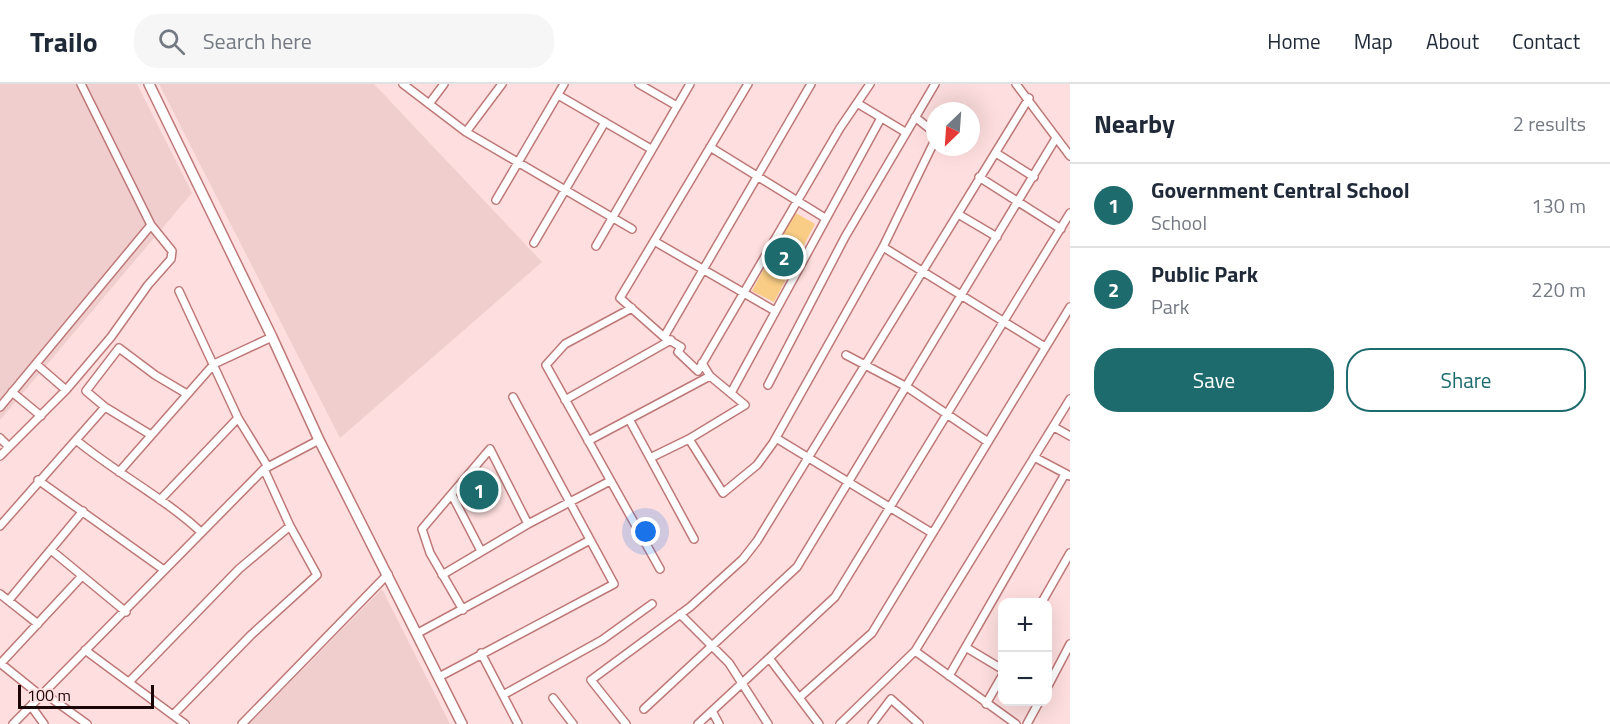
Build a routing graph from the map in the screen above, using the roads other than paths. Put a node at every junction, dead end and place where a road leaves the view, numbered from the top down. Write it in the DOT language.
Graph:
graph roads {
  1 [pos="81,84"];
  2 [pos="148,84"];
  3 [pos="404,84"];
  4 [pos="444,84"];
  5 [pos="502,84"];
  6 [pos="564,84"];
  7 [pos="639,84"];
  8 [pos="690,84"];
  9 [pos="748,84"];
  10 [pos="811,84"];
  11 [pos="870,84"];
  12 [pos="935,84"];
  13 [pos="1016,84"];
  14 [pos="558,96"];
  15 [pos="1029,98"];
  16 [pos="857,103"];
  17 [pos="429,104"];
  18 [pos="677,106"];
  19 [pos="915,117"];
  20 [pos="881,118"];
  21 [pos="604,122"];
  22 [pos="926,126"];
  23 [pos="466,132"];
  24 [pos="905,132"];
  25 [pos="1056,138"];
  26 [pos="710,147"];
  27 [pos="651,149"];
  28 [pos="996,153"];
  29 [pos="927,156"];
  30 [pos="1070,156"];
  31 [pos="518,163"];
  32 [pos="758,176"];
  33 [pos="980,177"];
  34 [pos="1034,177"];
  35 [pos="565,190"];
  36 [pos="496,200"];
  37 [pos="798,201"];
  38 [pos="1020,202"];
  39 [pos="1070,213"];
  40 [pos="958,214"];
  41 [pos="611,218"];
  42 [pos="825,218"];
  43 [pos="151,225"];
  44 [pos="632,229"];
  45 [pos="1061,229"];
  46 [pos="997,237"];
  47 [pos="654,241"];
  48 [pos="534,243"];
  49 [pos="596,246"];
  50 [pos="883,247"];
  51 [pos="702,269"];
  52 [pos="921,271"];
  53 [pos="179,291"];
  54 [pos="744,294"];
  55 [pos="962,295"];
  56 [pos="1070,307"];
  57 [pos="632,308"];
  58 [pos="775,311"];
  59 [pos="1004,321"];
  60 [pos="272,337"];
  61 [pos="664,337"];
  62 [pos="671,340"];
  63 [pos="1045,347"];
  64 [pos="846,355"];
  65 [pos="702,363"];
  66 [pos="36,364"];
  67 [pos="214,364"];
  68 [pos="864,364"];
  69 [pos="710,376"];
  70 [pos="768,385"];
  71 [pos="907,387"];
  72 [pos="66,390"];
  73 [pos="12,393"];
  74 [pos="731,393"];
  75 [pos="187,394"];
  76 [pos="513,397"];
  77 [pos="1070,399"];
  78 [pos="565,400"];
  79 [pos="105,406"];
  80 [pos="0,407"];
  81 [pos="948,415"];
  82 [pos="41,416"];
  83 [pos="238,418"];
  84 [pos="629,419"];
  85 [pos="1054,427"];
  86 [pos="151,435"];
  87 [pos="1070,436"];
  88 [pos="0,438"];
  89 [pos="776,438"];
  90 [pos="689,439"];
  91 [pos="76,440"];
  92 [pos="320,440"];
  93 [pos="588,441"];
  94 [pos="988,442"];
  95 [pos="9,447"];
  96 [pos="0,456"];
  97 [pos="1034,457"];
  98 [pos="650,458"];
  99 [pos="808,459"];
  100 [pos="266,468"];
  101 [pos="120,472"];
  102 [pos="1068,475"];
  103 [pos="38,480"];
  104 [pos="610,481"];
  105 [pos="850,484"];
  106 [pos="452,495"];
  107 [pos="160,500"];
  108 [pos="570,502"];
  109 [pos="891,508"];
  110 [pos="83,511"];
  111 [pos="528,524"];
  112 [pos="0,526"];
  113 [pos="290,526"];
  114 [pos="201,531"];
  115 [pos="932,533"];
  116 [pos="694,539"];
  117 [pos="590,540"];
  118 [pos="51,550"];
  119 [pos="481,550"];
  120 [pos="1070,553"];
  121 [pos="660,569"];
  122 [pos="164,570"];
  123 [pos="388,574"];
  124 [pos="442,575"];
  125 [pos="82,576"];
  126 [pos="0,594"];
  127 [pos="1045,598"];
  128 [pos="9,600"];
  129 [pos="652,604"];
  130 [pos="463,610"];
  131 [pos="126,612"];
  132 [pos="680,614"];
  133 [pos="38,624"];
  134 [pos="418,633"];
  135 [pos="1070,644"];
  136 [pos="712,648"];
  137 [pos="967,648"];
  138 [pos="85,650"];
  139 [pos="915,651"];
  140 [pos="481,653"];
  141 [pos="769,658"];
  142 [pos="0,663"];
  143 [pos="998,667"];
  144 [pos="949,676"];
  145 [pos="439,677"];
  146 [pos="1052,677"];
  147 [pos="129,681"];
  148 [pos="742,683"];
  149 [pos="998,683"];
  150 [pos="42,694"];
  151 [pos="502,695"];
  152 [pos="800,697"];
  153 [pos="553,698"];
  154 [pos="986,705"];
  155 [pos="31,706"];
  156 [pos="1038,706"];
  157 [pos="644,709"];
  158 [pos="712,711"];
  159 [pos="174,714"];
  160 [pos="13,724"];
  161 [pos="44,724"];
  162 [pos="87,724"];
  163 [pos="185,724"];
  164 [pos="242,724"];
  165 [pos="462,724"];
  166 [pos="518,724"];
  167 [pos="573,724"];
  168 [pos="626,724"];
  169 [pos="698,724"];
  170 [pos="719,724"];
  171 [pos="768,724"];
  172 [pos="819,724"];
  173 [pos="840,724"];
  174 [pos="872,724"];
  175 [pos="919,724"];
  176 [pos="1016,724"];
  177 [pos="1027,724"];
  1 -- 43 [label="street"];
  2 -- 60 [label="street"];
  3 -- 17 [label="street"];
  4 -- 17 [label="street"];
  5 -- 23 [label="street"];
  6 -- 14 [label="street"];
  7 -- 18 [label="street"];
  8 -- 18 [label="street"];
  9 -- 26 [label="street"];
  10 -- 32 [label="street"];
  11 -- 16 [label="street"];
  12 -- 19 [label="street"];
  13 -- 15 [label="street"];
  14 -- 21 [label="street"];
  14 -- 31 [label="street"];
  15 -- 25 [label="street"];
  15 -- 28 [label="street"];
  16 -- 20 [label="street"];
  16 -- 37 [label="street"];
  17 -- 23 [label="street"];
  18 -- 27 [label="street"];
  19 -- 22 [label="street"];
  19 -- 24 [label="street"];
  20 -- 24 [label="street"];
  20 -- 42 [label="street"];
  21 -- 27 [label="street"];
  21 -- 35 [label="street"];
  23 -- 31 [label="street"];
  24 -- 70 [label="street"];
  25 -- 30 [label="street"];
  25 -- 34 [label="street"];
  26 -- 32 [label="street"];
  26 -- 47 [label="street"];
  27 -- 41 [label="street"];
  28 -- 33 [label="street"];
  28 -- 34 [label="street"];
  29 -- 50 [label="street"];
  31 -- 35 [label="street"];
  31 -- 36 [label="street"];
  32 -- 37 [label="street"];
  32 -- 51 [label="street"];
  33 -- 38 [label="street"];
  33 -- 40 [label="street"];
  34 -- 38 [label="street"];
  35 -- 41 [label="street"];
  35 -- 48 [label="street"];
  37 -- 42 [label="street"];
  37 -- 54 [label="street"];
  38 -- 45 [label="street"];
  38 -- 46 [label="street"];
  39 -- 45 [label="street"];
  40 -- 46 [label="street"];
  40 -- 52 [label="street"];
  41 -- 44 [label="street"];
  41 -- 49 [label="street"];
  42 -- 58 [label="street"];
  43 -- 66 [label="street"];
  43 -- 72 [label="street"];
  45 -- 59 [label="street"];
  46 -- 55 [label="street"];
  47 -- 51 [label="street"];
  47 -- 57 [label="street"];
  50 -- 52 [label="street"];
  50 -- 89 [label="street"];
  51 -- 54 [label="street"];
  51 -- 61 [label="street"];
  52 -- 55 [label="street"];
  52 -- 68 [label="street"];
  53 -- 67 [label="street"];
  54 -- 58 [label="street"];
  54 -- 65 [label="street"];
  55 -- 59 [label="street"];
  55 -- 71 [label="street"];
  56 -- 63 [label="street"];
  57 -- 61 [label="street"];
  57 -- 78 [label="street"];
  58 -- 74 [label="street"];
  59 -- 63 [label="street"];
  59 -- 81 [label="street"];
  60 -- 67 [label="street"];
  60 -- 92 [label="street"];
  61 -- 62 [label="street"];
  62 -- 65 [label="street"];
  62 -- 78 [label="street"];
  63 -- 94 [label="street"];
  64 -- 68 [label="street"];
  65 -- 69 [label="street"];
  66 -- 72 [label="street"];
  66 -- 73 [label="street"];
  67 -- 75 [label="street"];
  67 -- 83 [label="street"];
  68 -- 71 [label="street"];
  68 -- 99 [label="street"];
  69 -- 74 [label="street"];
  69 -- 84 [label="street"];
  71 -- 81 [label="street"];
  71 -- 105 [label="street"];
  72 -- 82 [label="street"];
  73 -- 80 [label="street"];
  73 -- 82 [label="street"];
  74 -- 90 [label="street"];
  75 -- 79 [label="street"];
  75 -- 86 [label="street"];
  76 -- 108 [label="street"];
  77 -- 85 [label="street"];
  78 -- 93 [label="street"];
  79 -- 86 [label="street"];
  79 -- 91 [label="street"];
  81 -- 94 [label="street"];
  81 -- 109 [label="street"];
  82 -- 95 [label="street"];
  83 -- 100 [label="street"];
  83 -- 107 [label="street"];
  84 -- 93 [label="street"];
  84 -- 98 [label="street"];
  85 -- 87 [label="street"];
  85 -- 97 [label="street"];
  86 -- 101 [label="street"];
  88 -- 95 [label="street"];
  89 -- 90 [label="street"];
  89 -- 99 [label="street"];
  90 -- 98 [label="street"];
  91 -- 101 [label="street"];
  91 -- 103 [label="street"];
  92 -- 100 [label="street"];
  92 -- 123 [label="street"];
  93 -- 104 [label="street"];
  94 -- 115 [label="street"];
  95 -- 96 [label="street"];
  97 -- 102 [label="street"];
  97 -- 139 [label="street"];
  98 -- 116 [label="street"];
  99 -- 105 [label="street"];
  99 -- 132 [label="street"];
  100 -- 113 [label="street"];
  100 -- 114 [label="street"];
  101 -- 107 [label="street"];
  102 -- 137 [label="street"];
  103 -- 110 [label="street"];
  103 -- 112 [label="street"];
  104 -- 108 [label="street"];
  104 -- 121 [label="street"];
  105 -- 109 [label="street"];
  105 -- 136 [label="street"];
  106 -- 111 [label="street"];
  106 -- 119 [label="street"];
  106 -- 124 [label="street"];
  107 -- 114 [label="street"];
  108 -- 111 [label="street"];
  108 -- 117 [label="street"];
  109 -- 115 [label="street"];
  109 -- 141 [label="street"];
  110 -- 118 [label="street"];
  110 -- 122 [label="street"];
  111 -- 119 [label="street"];
  113 -- 147 [label="street"];
  113 -- 159 [label="street"];
  114 -- 122 [label="street"];
  115 -- 152 [label="street"];
  117 -- 130 [label="street"];
  117 -- 140 [label="street"];
  118 -- 125 [label="street"];
  118 -- 128 [label="street"];
  119 -- 124 [label="street"];
  120 -- 127 [label="street"];
  122 -- 131 [label="street"];
  123 -- 134 [label="street"];
  123 -- 164 [label="street"];
  124 -- 130 [label="street"];
  125 -- 131 [label="street"];
  125 -- 133 [label="street"];
  126 -- 128 [label="street"];
  128 -- 133 [label="street"];
  129 -- 151 [label="street"];
  130 -- 134 [label="street"];
  131 -- 138 [label="street"];
  132 -- 136 [label="street"];
  132 -- 168 [label="street"];
  133 -- 142 [label="street"];
  134 -- 145 [label="street"];
  135 -- 146 [label="street"];
  136 -- 148 [label="street"];
  136 -- 157 [label="street"];
  137 -- 143 [label="street"];
  137 -- 144 [label="street"];
  138 -- 147 [label="street"];
  138 -- 150 [label="street"];
  139 -- 144 [label="street"];
  139 -- 173 [label="street"];
  140 -- 145 [label="street"];
  140 -- 151 [label="street"];
  141 -- 148 [label="street"];
  141 -- 152 [label="street"];
  142 -- 150 [label="street"];
  144 -- 154 [label="street"];
  145 -- 165 [label="street"];
  147 -- 159 [label="street"];
  148 -- 158 [label="street"];
  148 -- 171 [label="street"];
  149 -- 154 [label="street"];
  150 -- 155 [label="street"];
  150 -- 162 [label="street"];
  151 -- 166 [label="street"];
  152 -- 172 [label="street"];
  153 -- 167 [label="street"];
  154 -- 176 [label="street"];
  155 -- 160 [label="street"];
  155 -- 161 [label="street"];
  156 -- 177 [label="street"];
  158 -- 169 [label="street"];
  158 -- 170 [label="street"];
  159 -- 163 [label="street"];
  174 -- 175 [label="street"];
}
